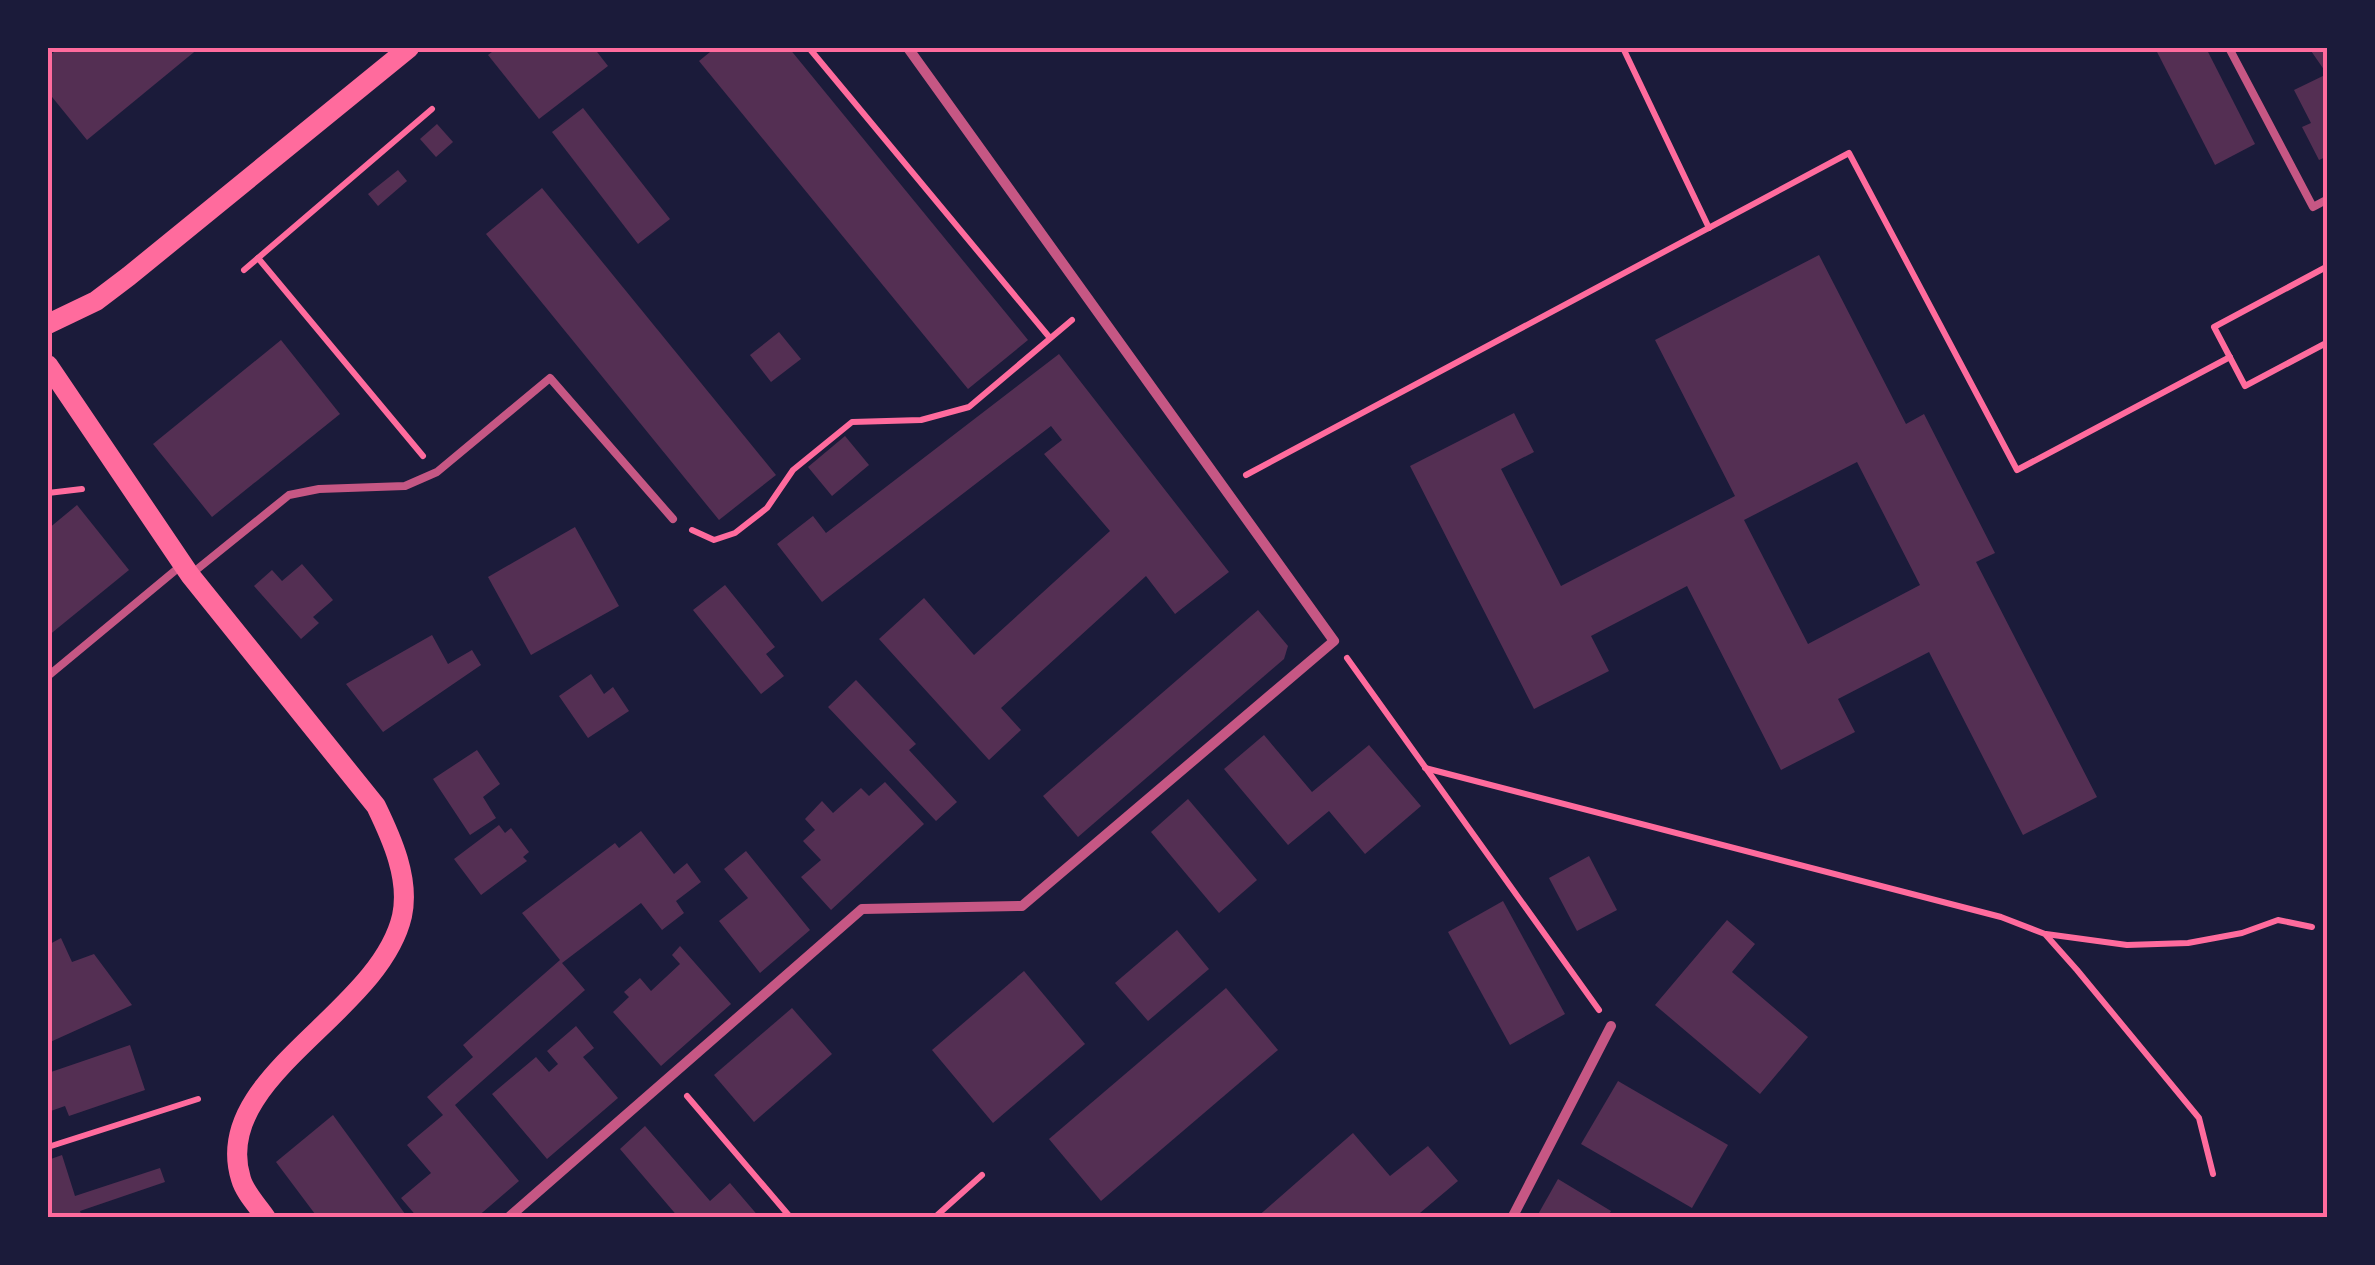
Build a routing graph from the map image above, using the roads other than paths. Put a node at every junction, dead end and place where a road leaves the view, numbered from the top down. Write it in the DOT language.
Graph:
graph roads {
  1 [pos="409,48"];
  2 [pos="908,48"];
  3 [pos="2229,48"];
  4 [pos="2328,200"];
  5 [pos="48,324"];
  6 [pos="48,364"];
  7 [pos="673,520"];
  8 [pos="187,569"];
  9 [pos="48,676"];
  10 [pos="1611,1026"];
  11 [pos="266,1218"];
  12 [pos="508,1218"];
  13 [pos="1512,1218"];
  1 -- 5 [label="main road"];
  2 -- 12 [label="street"];
  3 -- 4 [label="lane"];
  6 -- 8 [label="main road"];
  7 -- 8 [label="lane"];
  8 -- 9 [label="lane"];
  8 -- 11 [label="main road"];
  10 -- 13 [label="street"];
}
